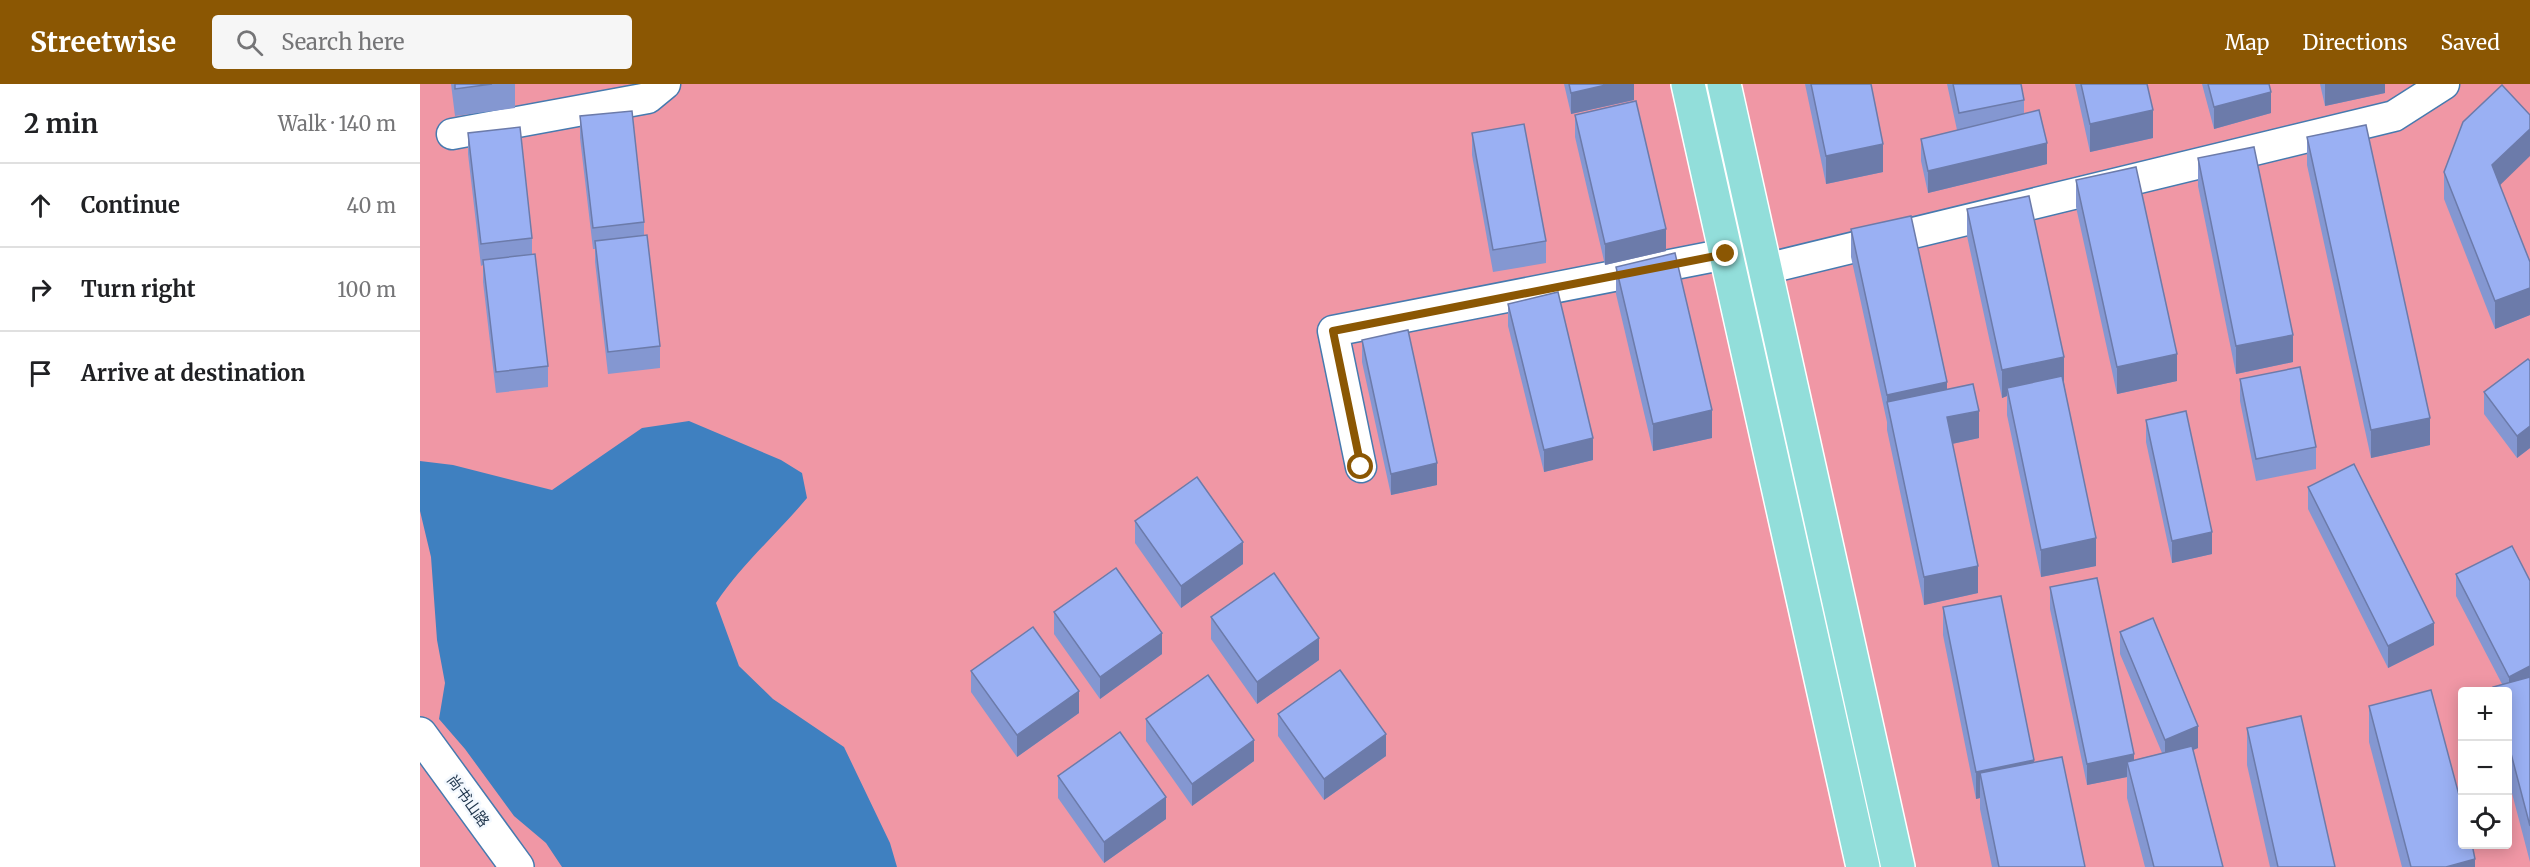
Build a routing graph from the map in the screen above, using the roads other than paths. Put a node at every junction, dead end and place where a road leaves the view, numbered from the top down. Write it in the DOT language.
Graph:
graph roads {
  1 [pos="665,84"];
  2 [pos="1688,84"];
  3 [pos="1724,84"];
  4 [pos="2444,84"];
  5 [pos="452,134"];
  6 [pos="1726,254"];
  7 [pos="1765,269"];
  8 [pos="1361,467"];
  9 [pos="420,734"];
  10 [pos="517,867"];
  11 [pos="1863,867"];
  12 [pos="1898,867"];
  1 -- 5 [label="street"];
  2 -- 6 [label="main road"];
  3 -- 7 [label="main road"];
  4 -- 7 [label="street"];
  6 -- 8 [label="street"];
  6 -- 11 [label="main road"];
  7 -- 12 [label="main road"];
  9 -- 10 [label="street, 尚书山路"];
}
